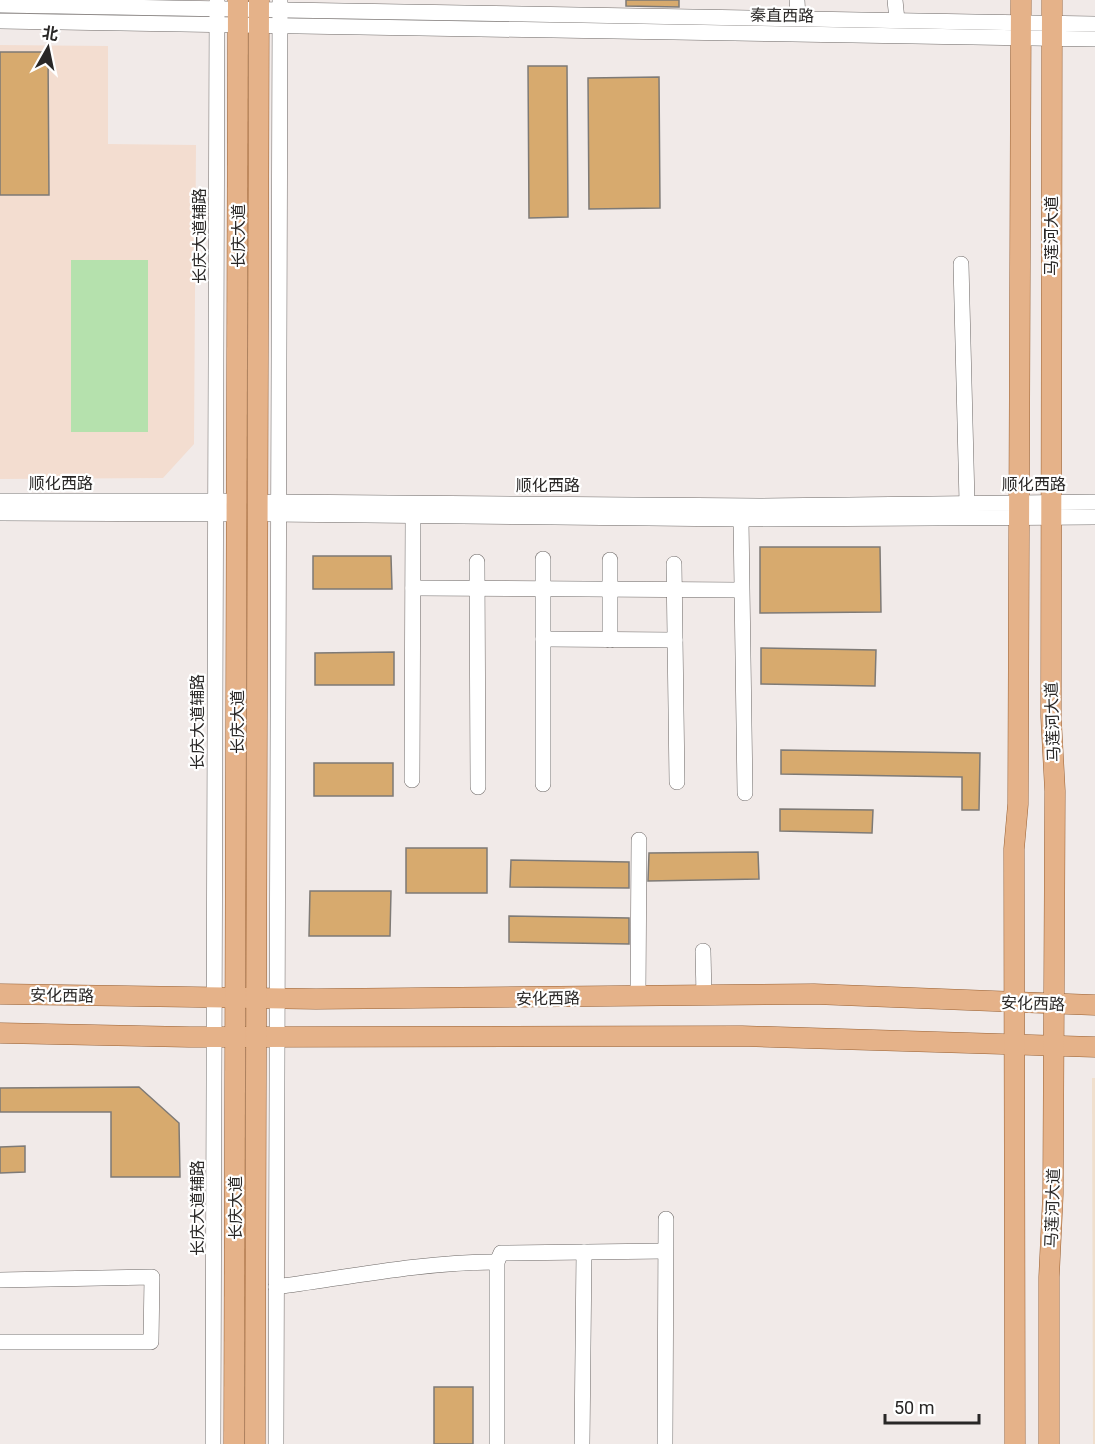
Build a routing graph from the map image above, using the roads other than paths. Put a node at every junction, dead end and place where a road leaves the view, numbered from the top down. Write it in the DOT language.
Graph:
graph roads {
  1 [pos="797,0"];
  2 [pos="895,0"];
  3 [pos="1021,0"];
  4 [pos="1052,0"];
  5 [pos="0,5"];
  6 [pos="217,10"];
  7 [pos="238,10"];
  8 [pos="259,11"];
  9 [pos="279,11"];
  10 [pos="798,18"];
  11 [pos="897,20"];
  12 [pos="0,21"];
  13 [pos="1095,24"];
  14 [pos="1021,30"];
  15 [pos="1052,31"];
  16 [pos="1095,39"];
  17 [pos="962,264"];
  18 [pos="0,501"];
  19 [pos="967,502"];
  20 [pos="1095,502"];
  21 [pos="216,507"];
  22 [pos="237,508"];
  23 [pos="258,508"];
  24 [pos="279,508"];
  25 [pos="1020,509"];
  26 [pos="1051,509"];
  27 [pos="0,513"];
  28 [pos="413,516"];
  29 [pos="1095,517"];
  30 [pos="741,519"];
  31 [pos="543,559"];
  32 [pos="610,560"];
  33 [pos="477,562"];
  34 [pos="674,564"];
  35 [pos="413,588"];
  36 [pos="477,588"];
  37 [pos="543,589"];
  38 [pos="610,589"];
  39 [pos="675,590"];
  40 [pos="741,590"];
  41 [pos="543,639"];
  42 [pos="610,640"];
  43 [pos="675,640"];
  44 [pos="412,780"];
  45 [pos="677,782"];
  46 [pos="543,784"];
  47 [pos="478,787"];
  48 [pos="745,793"];
  49 [pos="639,840"];
  50 [pos="703,951"];
  51 [pos="0,994"];
  52 [pos="704,996"];
  53 [pos="638,997"];
  54 [pos="215,998"];
  55 [pos="235,998"];
  56 [pos="257,998"];
  57 [pos="277,998"];
  58 [pos="1014,1003"];
  59 [pos="1053,1004"];
  60 [pos="1095,1005"];
  61 [pos="0,1033"];
  62 [pos="225,1036"];
  63 [pos="256,1036"];
  64 [pos="277,1036"];
  65 [pos="1014,1046"];
  66 [pos="1053,1047"];
  67 [pos="1095,1047"];
  68 [pos="666,1219"];
  69 [pos="665,1251"];
  70 [pos="584,1252"];
  71 [pos="497,1262"];
  72 [pos="0,1280"];
  73 [pos="276,1287"];
  74 [pos="0,1342"];
  75 [pos="213,1444"];
  76 [pos="234,1444"];
  77 [pos="255,1444"];
  78 [pos="276,1444"];
  79 [pos="497,1444"];
  80 [pos="582,1444"];
  81 [pos="665,1444"];
  82 [pos="1015,1444"];
  83 [pos="1049,1444"];
  1 -- 10 [label="street"];
  2 -- 11 [label="street"];
  3 -- 14 [label="main road, 马莲河大道"];
  4 -- 15 [label="main road, 马莲河大道"];
  5 -- 6 [label="street, 秦直西路"];
  6 -- 7 [label="street, 秦直西路"];
  6 -- 12 [label="street, 秦直西路"];
  6 -- 21 [label="street, 长庆大道辅路"];
  7 -- 8 [label="street, 秦直西路"];
  7 -- 22 [label="main road, 长庆大道"];
  8 -- 9 [label="street, 秦直西路"];
  8 -- 23 [label="main road, 长庆大道"];
  9 -- 10 [label="street, 秦直西路"];
  9 -- 14 [label="street, 秦直西路"];
  9 -- 24 [label="street"];
  10 -- 11 [label="street, 秦直西路"];
  11 -- 14 [label="street, 秦直西路"];
  13 -- 15 [label="street, 秦直西路"];
  14 -- 15 [label="street, 秦直西路"];
  14 -- 25 [label="main road, 马莲河大道"];
  15 -- 16 [label="street, 秦直西路"];
  15 -- 26 [label="main road, 马莲河大道"];
  17 -- 19 [label="street"];
  18 -- 21 [label="street, 顺化西路"];
  19 -- 24 [label="street, 顺化西路"];
  19 -- 25 [label="street, 顺化西路"];
  20 -- 26 [label="street, 顺化西路"];
  21 -- 22 [label="street, 顺化西路"];
  21 -- 27 [label="street, 顺化西路"];
  21 -- 54 [label="street, 长庆大道辅路"];
  22 -- 23 [label="street, 顺化西路"];
  22 -- 55 [label="main road, 长庆大道"];
  23 -- 24 [label="street, 顺化西路"];
  23 -- 56 [label="main road, 长庆大道"];
  24 -- 28 [label="street, 顺化西路"];
  24 -- 57 [label="street"];
  25 -- 26 [label="street, 顺化西路"];
  25 -- 30 [label="street, 顺化西路"];
  25 -- 58 [label="main road, 马莲河大道"];
  26 -- 29 [label="street, 顺化西路"];
  26 -- 59 [label="main road, 马莲河大道"];
  28 -- 30 [label="street, 顺化西路"];
  28 -- 35 [label="street"];
  30 -- 40 [label="street"];
  31 -- 37 [label="street"];
  32 -- 38 [label="street"];
  33 -- 36 [label="street"];
  34 -- 39 [label="street"];
  35 -- 36 [label="street"];
  35 -- 44 [label="street"];
  36 -- 37 [label="street"];
  36 -- 47 [label="street"];
  37 -- 38 [label="street"];
  37 -- 41 [label="street"];
  38 -- 39 [label="street"];
  38 -- 42 [label="street"];
  39 -- 40 [label="street"];
  39 -- 43 [label="street"];
  40 -- 48 [label="street"];
  41 -- 42 [label="street"];
  41 -- 46 [label="street"];
  42 -- 43 [label="street"];
  43 -- 45 [label="street"];
  49 -- 53 [label="street"];
  50 -- 52 [label="street"];
  51 -- 54 [label="main road, 安化西路"];
  52 -- 53 [label="main road, 安化西路"];
  52 -- 58 [label="main road, 安化西路"];
  53 -- 57 [label="main road, 安化西路"];
  54 -- 55 [label="main road, 安化西路"];
  54 -- 62 [label="street, 长庆大道辅路"];
  55 -- 56 [label="main road, 安化西路"];
  55 -- 62 [label="main road, 长庆大道"];
  56 -- 57 [label="main road, 安化西路"];
  56 -- 63 [label="main road, 长庆大道"];
  57 -- 64 [label="street"];
  58 -- 59 [label="main road, 安化西路"];
  58 -- 65 [label="main road, 马莲河大道"];
  59 -- 60 [label="main road, 安化西路"];
  59 -- 66 [label="main road, 马莲河大道"];
  61 -- 62 [label="main road"];
  62 -- 63 [label="main road"];
  62 -- 75 [label="street, 长庆大道辅路"];
  62 -- 76 [label="main road, 长庆大道"];
  63 -- 64 [label="main road"];
  63 -- 77 [label="main road, 长庆大道"];
  64 -- 65 [label="main road"];
  64 -- 73 [label="street"];
  65 -- 66 [label="main road"];
  65 -- 82 [label="main road, 马莲河大道"];
  66 -- 67 [label="main road"];
  66 -- 83 [label="main road, 马莲河大道"];
  68 -- 69 [label="street"];
  69 -- 70 [label="street"];
  69 -- 81 [label="street"];
  70 -- 71 [label="street"];
  70 -- 80 [label="street"];
  71 -- 73 [label="street"];
  71 -- 79 [label="street"];
  72 -- 74 [label="street"];
  73 -- 78 [label="street"];
}
